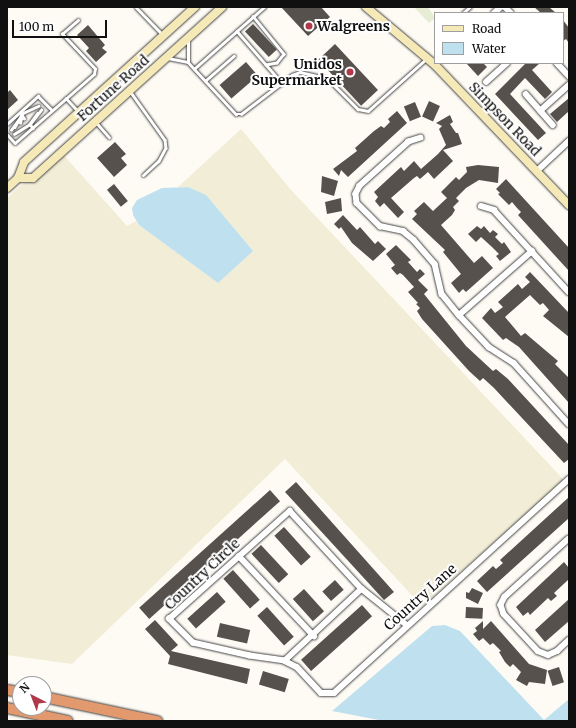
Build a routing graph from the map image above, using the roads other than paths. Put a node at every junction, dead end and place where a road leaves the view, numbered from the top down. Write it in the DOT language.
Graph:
graph roads {
  1 [pos="136,7"];
  2 [pos="194,7"];
  3 [pos="222,7"];
  4 [pos="264,7"];
  5 [pos="366,7"];
  6 [pos="253,16"];
  7 [pos="78,20"];
  8 [pos="237,31"];
  9 [pos="163,35"];
  10 [pos="189,37"];
  11 [pos="234,56"];
  12 [pos="165,58"];
  13 [pos="427,58"];
  14 [pos="188,62"];
  15 [pos="434,63"];
  16 [pos="436,64"];
  17 [pos="506,64"];
  18 [pos="558,64"];
  19 [pos="266,65"];
  20 [pos="194,69"];
  21 [pos="569,76"];
  22 [pos="205,81"];
  23 [pos="486,82"];
  24 [pos="282,83"];
  25 [pos="569,85"];
  26 [pos="130,91"];
  27 [pos="526,94"];
  28 [pos="66,98"];
  29 [pos="38,106"];
  30 [pos="34,109"];
  31 [pos="41,110"];
  32 [pos="52,110"];
  33 [pos="540,111"];
  34 [pos="38,113"];
  35 [pos="80,113"];
  36 [pos="21,114"];
  37 [pos="29,114"];
  38 [pos="24,118"];
  39 [pos="33,118"];
  40 [pos="20,122"];
  41 [pos="96,122"];
  42 [pos="29,123"];
  43 [pos="7,124"];
  44 [pos="553,125"];
  45 [pos="23,126"];
  46 [pos="15,127"];
  47 [pos="32,128"];
  48 [pos="11,130"];
  49 [pos="18,131"];
  50 [pos="7,134"];
  51 [pos="14,134"];
  52 [pos="109,137"];
  53 [pos="421,138"];
  54 [pos="569,141"];
  55 [pos="537,171"];
  56 [pos="144,175"];
  57 [pos="11,182"];
  58 [pos="569,205"];
  59 [pos="481,206"];
  60 [pos="532,251"];
  61 [pos="569,292"];
  62 [pos="459,315"];
  63 [pos="569,424"];
  64 [pos="569,479"];
  65 [pos="569,539"];
  66 [pos="238,556"];
  67 [pos="362,589"];
  68 [pos="407,625"];
  69 [pos="314,636"];
  70 [pos="569,640"];
  71 [pos="286,661"];
  72 [pos="52,699"];
  73 [pos="7,708"];
  74 [pos="68,721"];
  75 [pos="157,721"];
  1 -- 9 [label="lane"];
  2 -- 9 [label="main road, Fortune Road"];
  3 -- 10 [label="main road, Fortune Road"];
  4 -- 6 [label="lane"];
  5 -- 13 [label="main road, Simpson Road"];
  6 -- 8 [label="lane"];
  6 -- 19 [label="lane"];
  7 -- 28 [label="lane"];
  8 -- 19 [label="lane"];
  8 -- 20 [label="lane"];
  9 -- 35 [label="main road, Fortune Road"];
  10 -- 12 [label="main road, Fortune Road"];
  10 -- 14 [label="lane"];
  11 -- 22 [label="lane"];
  12 -- 14 [label="lane"];
  12 -- 26 [label="main road, Fortune Road"];
  13 -- 15 [label="main road, Simpson Road"];
  13 -- 24 [label="lane"];
  14 -- 20 [label="lane"];
  16 -- 55 [label="main road, Simpson Road"];
  17 -- 23 [label="street"];
  18 -- 21 [label="street"];
  19 -- 24 [label="lane"];
  20 -- 22 [label="lane"];
  22 -- 24 [label="lane"];
  25 -- 33 [label="street"];
  26 -- 41 [label="main road, Fortune Road"];
  26 -- 56 [label="lane"];
  27 -- 33 [label="street"];
  28 -- 32 [label="lane"];
  28 -- 35 [label="lane"];
  29 -- 36 [label="lane"];
  30 -- 36 [label="lane"];
  31 -- 42 [label="lane"];
  32 -- 36 [label="lane"];
  32 -- 47 [label="lane"];
  33 -- 44 [label="street"];
  34 -- 42 [label="lane"];
  35 -- 57 [label="main road, Fortune Road"];
  36 -- 37 [label="lane"];
  36 -- 38 [label="lane"];
  36 -- 40 [label="lane"];
  36 -- 43 [label="lane"];
  36 -- 46 [label="lane"];
  36 -- 48 [label="lane"];
  39 -- 42 [label="lane"];
  41 -- 52 [label="lane"];
  41 -- 57 [label="main road, Fortune Road"];
  42 -- 45 [label="lane"];
  42 -- 47 [label="lane"];
  42 -- 49 [label="lane"];
  42 -- 51 [label="lane"];
  47 -- 50 [label="lane"];
  53 -- 62 [label="street"];
  54 -- 55 [label="street"];
  55 -- 58 [label="main road, Simpson Road"];
  59 -- 60 [label="street"];
  60 -- 61 [label="street"];
  60 -- 62 [label="street"];
  62 -- 63 [label="street"];
  64 -- 68 [label="street, Country Lane"];
  65 -- 70 [label="street"];
  66 -- 67 [label="street, Country Circle"];
  66 -- 69 [label="street"];
  66 -- 71 [label="street, Country Circle"];
  67 -- 68 [label="street, Country Circle"];
  67 -- 69 [label="street"];
  68 -- 71 [label="street, Country Lane"];
  69 -- 71 [label="street"];
  72 -- 75 [label="highway"];
  73 -- 74 [label="highway"];
}
